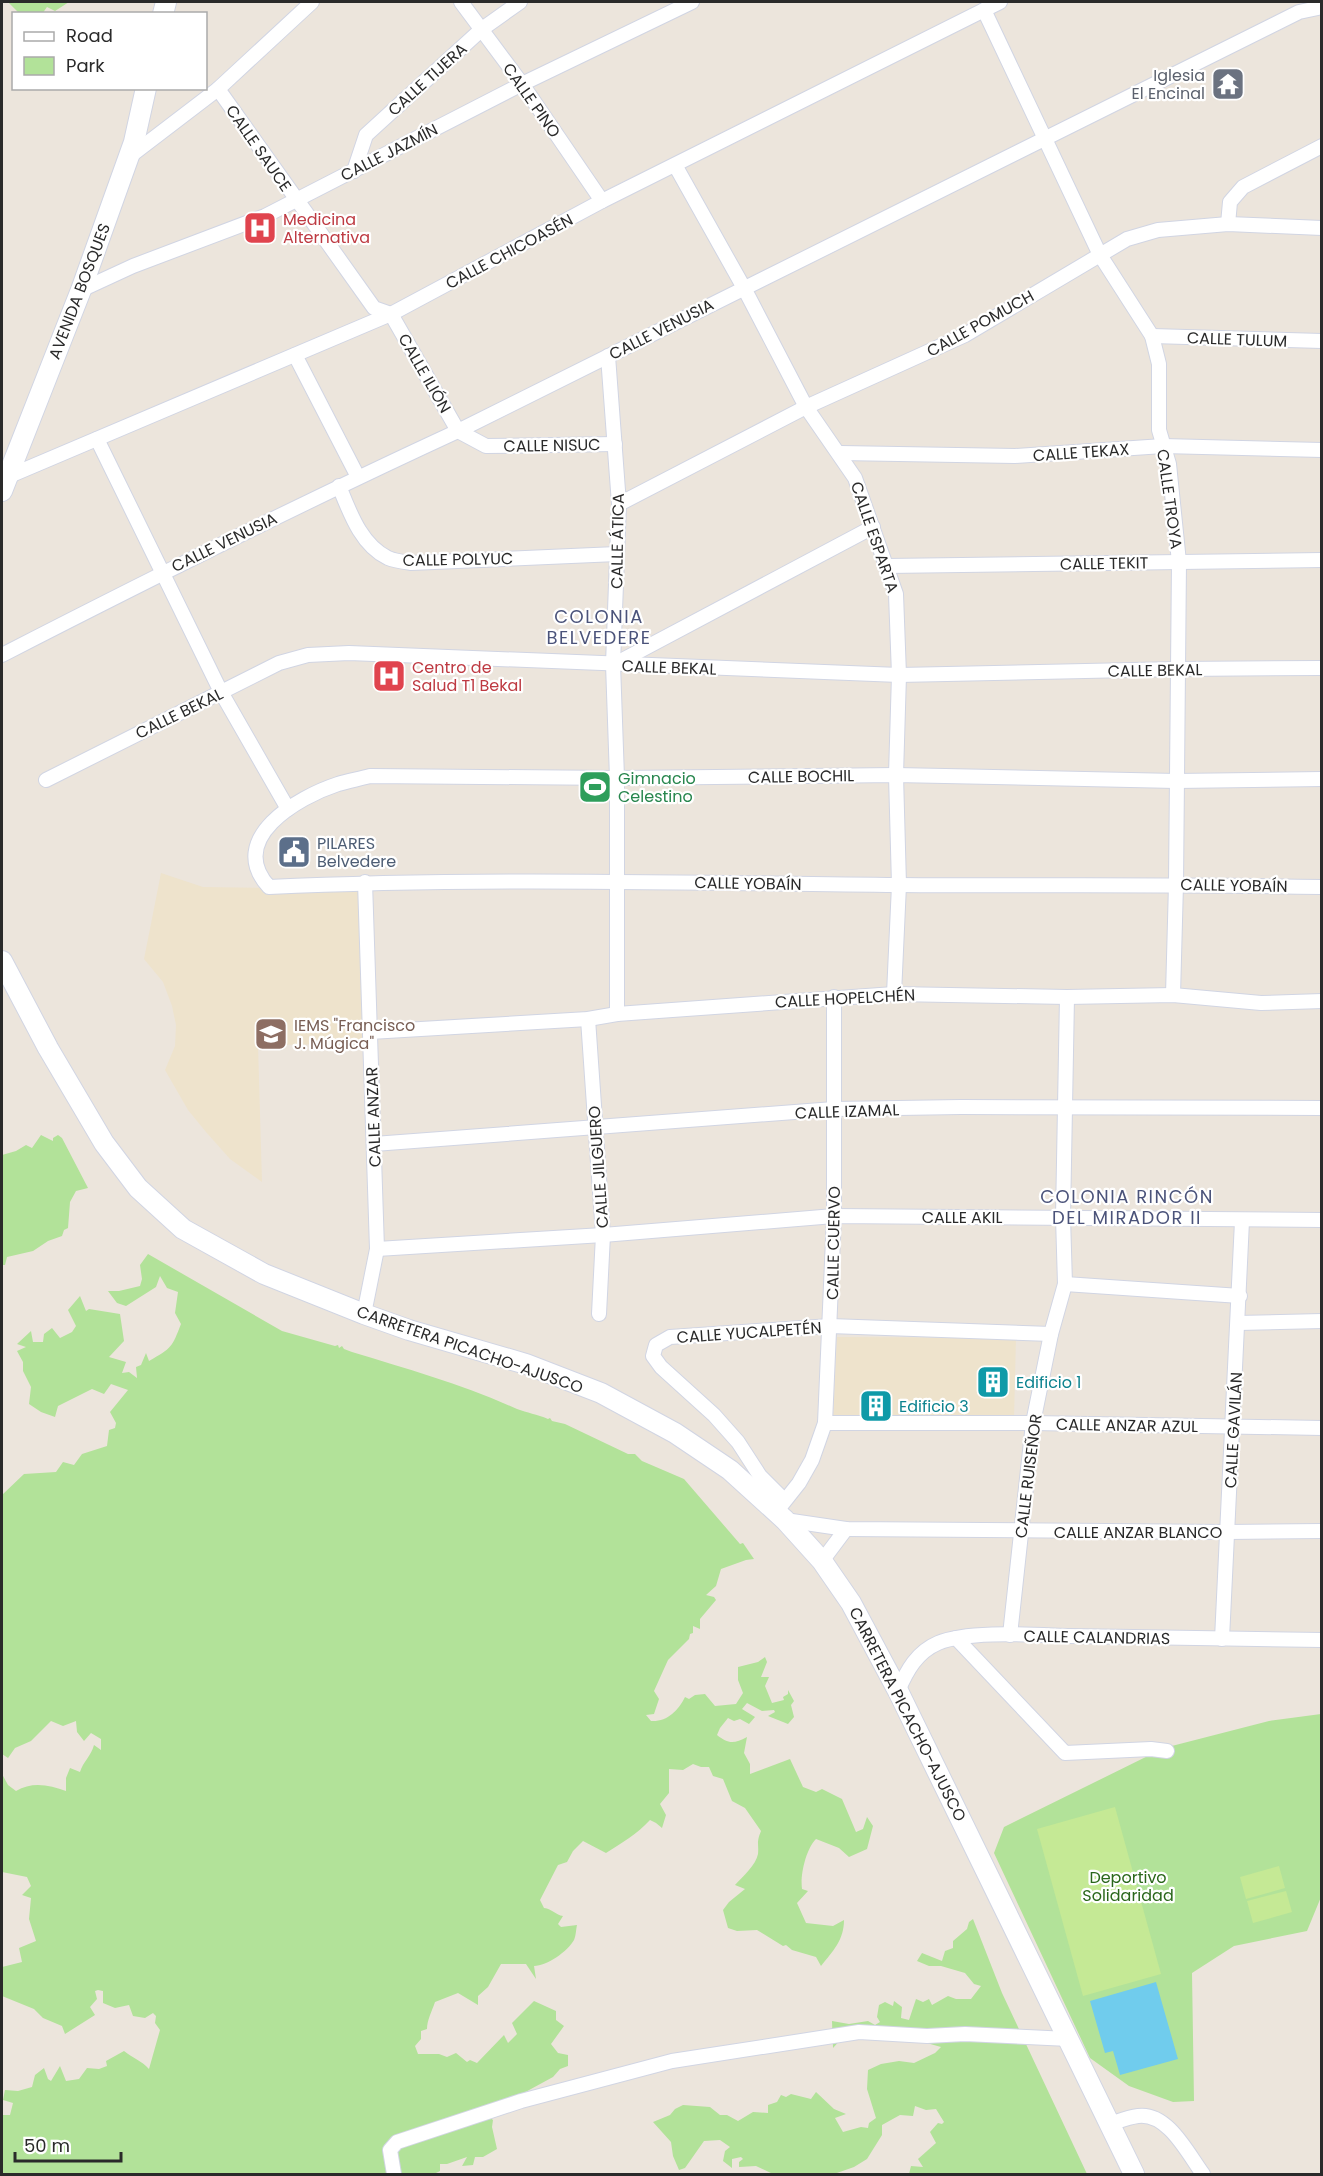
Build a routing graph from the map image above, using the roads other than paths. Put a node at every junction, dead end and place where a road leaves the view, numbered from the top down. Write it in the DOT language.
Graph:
graph roads {
  1 [pos="312,2"];
  2 [pos="461,2"];
  3 [pos="520,2"];
  4 [pos="692,2"];
  5 [pos="1000,2"];
  6 [pos="1322,7"];
  7 [pos="978,8"];
  8 [pos="482,29"];
  9 [pos="522,84"];
  10 [pos="218,89"];
  11 [pos="146,90"];
  12 [pos="1045,137"];
  13 [pos="1322,146"];
  14 [pos="128,158"];
  15 [pos="675,165"];
  16 [pos="354,171"];
  17 [pos="296,200"];
  18 [pos="602,201"];
  19 [pos="1228,224"];
  20 [pos="1322,228"];
  21 [pos="1100,255"];
  22 [pos="744,288"];
  23 [pos="81,290"];
  24 [pos="391,314"];
  25 [pos="1152,336"];
  26 [pos="1322,341"];
  27 [pos="295,355"];
  28 [pos="608,356"];
  29 [pos="806,407"];
  30 [pos="458,431"];
  31 [pos="97,439"];
  32 [pos="615,444"];
  33 [pos="1163,446"];
  34 [pos="1322,450"];
  35 [pos="840,453"];
  36 [pos="358,477"];
  37 [pos="4,484"];
  38 [pos="339,486"];
  39 [pos="619,504"];
  40 [pos="873,527"];
  41 [pos="617,554"];
  42 [pos="1322,560"];
  43 [pos="1179,562"];
  44 [pos="887,566"];
  45 [pos="163,573"];
  46 [pos="2,655"];
  47 [pos="613,664"];
  48 [pos="1322,668"];
  49 [pos="1178,669"];
  50 [pos="899,675"];
  51 [pos="221,692"];
  52 [pos="896,775"];
  53 [pos="617,778"];
  54 [pos="1322,779"];
  55 [pos="46,780"];
  56 [pos="1176,781"];
  57 [pos="288,809"];
  58 [pos="617,880"];
  59 [pos="365,882"];
  60 [pos="1176,884"];
  61 [pos="899,885"];
  62 [pos="1322,887"];
  63 [pos="2,961"];
  64 [pos="894,994"];
  65 [pos="1173,995"];
  66 [pos="834,996"];
  67 [pos="1067,997"];
  68 [pos="1322,1001"];
  69 [pos="617,1014"];
  70 [pos="588,1019"];
  71 [pos="370,1032"];
  72 [pos="1065,1108"];
  73 [pos="1322,1108"];
  74 [pos="834,1109"];
  75 [pos="596,1129"];
  76 [pos="374,1144"];
  77 [pos="834,1216"];
  78 [pos="1063,1217"];
  79 [pos="1322,1220"];
  80 [pos="1242,1221"];
  81 [pos="603,1235"];
  82 [pos="377,1249"];
  83 [pos="1065,1284"];
  84 [pos="1239,1296"];
  85 [pos="364,1314"];
  86 [pos="599,1314"];
  87 [pos="1322,1321"];
  88 [pos="1238,1323"];
  89 [pos="830,1326"];
  90 [pos="1051,1334"];
  91 [pos="825,1423"];
  92 [pos="1033,1423"];
  93 [pos="1233,1427"];
  94 [pos="1322,1428"];
  95 [pos="782,1511"];
  96 [pos="846,1529"];
  97 [pos="1022,1531"];
  98 [pos="1322,1531"];
  99 [pos="1228,1532"];
  100 [pos="822,1561"];
  101 [pos="1010,1635"];
  102 [pos="956,1638"];
  103 [pos="1222,1639"];
  104 [pos="1322,1640"];
  105 [pos="898,1691"];
  106 [pos="1167,1751"];
  107 [pos="1069,2038"];
  108 [pos="1110,2124"];
  109 [pos="394,2175"];
  110 [pos="1134,2175"];
  111 [pos="1203,2175"];
  1 -- 10 [label="street"];
  2 -- 8 [label="street, CALLE PINO"];
  3 -- 8 [label="street, CALLE TIJERA"];
  4 -- 9 [label="street, CALLE JAZMÍN"];
  5 -- 7 [label="street, CALLE CHICOASÉN"];
  6 -- 12 [label="street, CALLE VENUSIA"];
  7 -- 12 [label="street, CALLE TROYA"];
  7 -- 15 [label="street, CALLE CHICOASÉN"];
  8 -- 9 [label="street, CALLE PINO"];
  8 -- 16 [label="street, CALLE TIJERA"];
  9 -- 16 [label="street, CALLE JAZMÍN"];
  9 -- 18 [label="street, CALLE PINO"];
  10 -- 14 [label="street"];
  10 -- 17 [label="street, CALLE SAUCE"];
  11 -- 14 [label="main road, AVENIDA BOSQUES"];
  12 -- 21 [label="street, CALLE TROYA"];
  12 -- 22 [label="street, CALLE VENUSIA"];
  13 -- 19 [label="street"];
  14 -- 23 [label="main road, AVENIDA BOSQUES"];
  15 -- 18 [label="street, CALLE CHICOASÉN"];
  15 -- 22 [label="street, CALLE ESPARTA"];
  16 -- 17 [label="street, CALLE JAZMÍN"];
  17 -- 23 [label="street, CALLE JAZMÍN"];
  17 -- 24 [label="street, CALLE SAUCE"];
  18 -- 24 [label="street, CALLE CHICOASÉN"];
  19 -- 20 [label="street, CALLE POMUCH"];
  19 -- 21 [label="street, CALLE POMUCH"];
  21 -- 25 [label="street, CALLE TROYA"];
  21 -- 29 [label="street, CALLE POMUCH"];
  22 -- 28 [label="street, CALLE VENUSIA"];
  22 -- 29 [label="street, CALLE ESPARTA"];
  23 -- 37 [label="main road, AVENIDA BOSQUES"];
  24 -- 27 [label="street, CALLE CHICOASÉN"];
  24 -- 30 [label="street, CALLE ILIÓN"];
  25 -- 26 [label="street, CALLE TULUM"];
  25 -- 33 [label="street, CALLE TROYA"];
  27 -- 31 [label="street, CALLE CHICOASÉN"];
  27 -- 36 [label="street"];
  28 -- 30 [label="street, CALLE VENUSIA"];
  28 -- 32 [label="street, CALLE ÁTICA"];
  29 -- 35 [label="street, CALLE ESPARTA"];
  29 -- 39 [label="street, CALLE POMUCH"];
  30 -- 32 [label="street, CALLE NISUC"];
  30 -- 36 [label="street, CALLE VENUSIA"];
  31 -- 37 [label="street, CALLE CHICOASÉN"];
  31 -- 45 [label="street"];
  32 -- 39 [label="street, CALLE ÁTICA"];
  33 -- 34 [label="street, CALLE TEKAX"];
  33 -- 35 [label="street, CALLE TEKAX"];
  33 -- 43 [label="street, CALLE TROYA"];
  35 -- 40 [label="street, CALLE ESPARTA"];
  36 -- 38 [label="street, CALLE VENUSIA"];
  38 -- 41 [label="street, CALLE POLYUC"];
  38 -- 45 [label="street, CALLE VENUSIA"];
  39 -- 41 [label="street, CALLE ÁTICA"];
  40 -- 44 [label="street, CALLE ESPARTA"];
  40 -- 47 [label="street"];
  41 -- 47 [label="street, CALLE ÁTICA"];
  42 -- 43 [label="street, CALLE TEKIT"];
  43 -- 44 [label="street, CALLE TEKIT"];
  43 -- 49 [label="street, CALLE TROYA"];
  44 -- 50 [label="street, CALLE ESPARTA"];
  45 -- 46 [label="street, CALLE VENUSIA"];
  45 -- 51 [label="street"];
  47 -- 50 [label="street, CALLE BEKAL"];
  47 -- 51 [label="street, CALLE BEKAL"];
  47 -- 53 [label="street, CALLE ÁTICA"];
  48 -- 49 [label="street, CALLE BEKAL"];
  49 -- 50 [label="street, CALLE BEKAL"];
  49 -- 56 [label="street, CALLE TROYA"];
  50 -- 52 [label="street, CALLE ESPARTA"];
  51 -- 55 [label="street, CALLE BEKAL"];
  51 -- 57 [label="street"];
  52 -- 53 [label="street, CALLE BOCHIL"];
  52 -- 56 [label="street, CALLE BOCHIL"];
  52 -- 61 [label="street, CALLE ESPARTA"];
  53 -- 57 [label="street, CALLE BOCHIL"];
  53 -- 58 [label="street, CALLE ÁTICA"];
  54 -- 56 [label="street, CALLE BOCHIL"];
  56 -- 60 [label="street, CALLE TROYA"];
  57 -- 59 [label="street, CALLE YOBAÍN"];
  58 -- 59 [label="street, CALLE YOBAÍN"];
  58 -- 61 [label="street, CALLE YOBAÍN"];
  58 -- 69 [label="street, CALLE ÁTICA"];
  59 -- 71 [label="street, CALLE ANZAR"];
  60 -- 61 [label="street, CALLE YOBAÍN"];
  60 -- 62 [label="street, CALLE YOBAÍN"];
  60 -- 65 [label="street, CALLE TROYA"];
  61 -- 64 [label="street, CALLE ESPARTA"];
  63 -- 85 [label="main road, CARRETERA PICACHO-AJUSCO"];
  64 -- 66 [label="street, CALLE HOPELCHÉN"];
  64 -- 67 [label="street, CALLE HOPELCHÉN"];
  65 -- 67 [label="street, CALLE HOPELCHÉN"];
  65 -- 68 [label="street, CALLE HOPELCHÉN"];
  66 -- 69 [label="street, CALLE HOPELCHÉN"];
  66 -- 74 [label="street, CALLE CUERVO"];
  67 -- 72 [label="street, CALLE RUISEÑOR"];
  69 -- 70 [label="street, CALLE HOPELCHÉN"];
  70 -- 71 [label="street, CALLE HOPELCHÉN"];
  70 -- 75 [label="street, CALLE JILGUERO"];
  71 -- 76 [label="street, CALLE ANZAR"];
  72 -- 73 [label="street, CALLE IZAMAL"];
  72 -- 74 [label="street, CALLE IZAMAL"];
  72 -- 78 [label="street, CALLE RUISEÑOR"];
  74 -- 75 [label="street, CALLE IZAMAL"];
  74 -- 77 [label="street, CALLE CUERVO"];
  75 -- 76 [label="street, CALLE IZAMAL"];
  75 -- 81 [label="street, CALLE JILGUERO"];
  76 -- 82 [label="street, CALLE ANZAR"];
  77 -- 78 [label="street, CALLE AKIL"];
  77 -- 81 [label="street, CALLE AKIL"];
  77 -- 89 [label="street, CALLE CUERVO"];
  78 -- 80 [label="street, CALLE AKIL"];
  78 -- 83 [label="street, CALLE RUISEÑOR"];
  79 -- 80 [label="street, CALLE AKIL"];
  80 -- 84 [label="street, CALLE GAVILÁN"];
  81 -- 82 [label="street, CALLE AKIL"];
  81 -- 86 [label="street, CALLE JILGUERO"];
  82 -- 85 [label="street, CALLE ANZAR"];
  83 -- 84 [label="street"];
  83 -- 90 [label="street, CALLE RUISEÑOR"];
  84 -- 88 [label="street, CALLE GAVILÁN"];
  85 -- 95 [label="main road, CARRETERA PICACHO-AJUSCO"];
  87 -- 88 [label="street"];
  88 -- 93 [label="street, CALLE GAVILÁN"];
  89 -- 90 [label="street, CALLE YUCALPETÉN"];
  89 -- 91 [label="street, CALLE CUERVO"];
  89 -- 95 [label="street, CALLE YUCALPETÉN"];
  90 -- 92 [label="street, CALLE RUISEÑOR"];
  91 -- 92 [label="street, CALLE ANZAR AZUL"];
  91 -- 95 [label="street, CALLE CUERVO"];
  92 -- 93 [label="street, CALLE ANZAR AZUL"];
  92 -- 97 [label="street, CALLE RUISEÑOR"];
  93 -- 94 [label="street, CALLE ANZAR AZUL"];
  93 -- 99 [label="street, CALLE GAVILÁN"];
  95 -- 96 [label="street, CALLE ANZAR BLANCO"];
  95 -- 100 [label="main road, CARRETERA PICACHO-AJUSCO"];
  96 -- 97 [label="street, CALLE ANZAR BLANCO"];
  96 -- 100 [label="street"];
  97 -- 99 [label="street, CALLE ANZAR BLANCO"];
  97 -- 101 [label="street, CALLE RUISEÑOR"];
  98 -- 99 [label="street, CALLE ANZAR BLANCO"];
  99 -- 103 [label="street, CALLE GAVILÁN"];
  100 -- 105 [label="main road, CARRETERA PICACHO-AJUSCO"];
  101 -- 102 [label="street, CALLE CALANDRIAS"];
  101 -- 103 [label="street, CALLE CALANDRIAS"];
  102 -- 105 [label="street, CALLE CALANDRIAS"];
  102 -- 106 [label="street"];
  103 -- 104 [label="street, CALLE CALANDRIAS"];
  105 -- 107 [label="main road, CARRETERA PICACHO-AJUSCO"];
  107 -- 108 [label="main road, CARRETERA PICACHO-AJUSCO"];
  107 -- 109 [label="street"];
  108 -- 110 [label="main road, CARRETERA PICACHO-AJUSCO"];
  108 -- 111 [label="street"];
}
